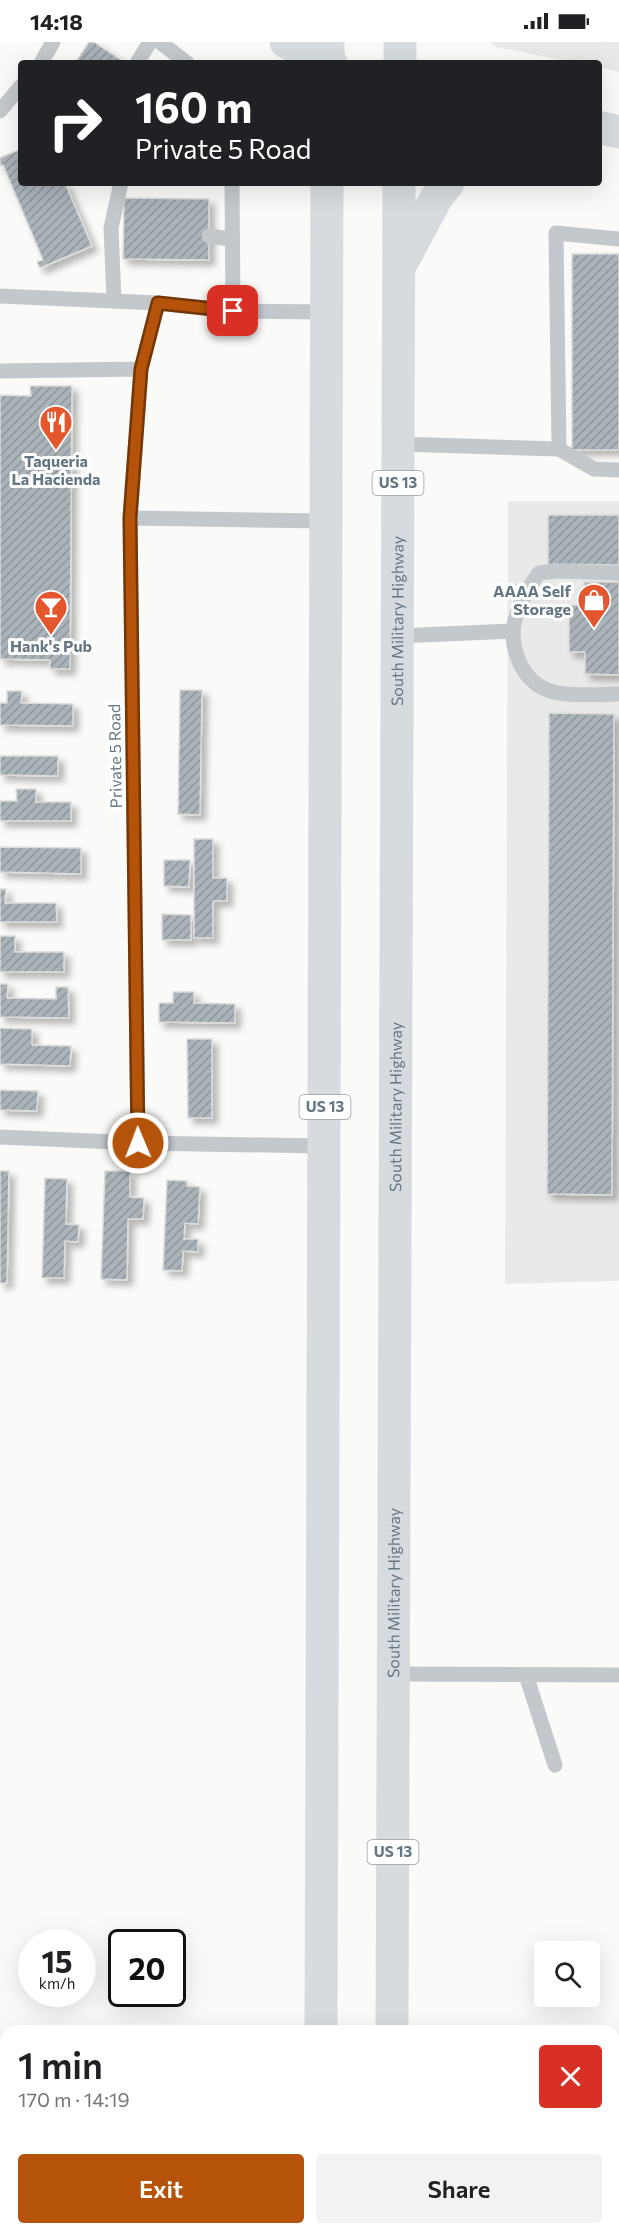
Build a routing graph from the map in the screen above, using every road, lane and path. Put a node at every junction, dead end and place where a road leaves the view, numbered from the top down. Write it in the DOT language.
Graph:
graph roads {
  1 [pos="53,42"];
  2 [pos="150,42"];
  3 [pos="160,42"];
  4 [pos="286,42"];
  5 [pos="328,42"];
  6 [pos="400,42"];
  7 [pos="44,60"];
  8 [pos="140,60"];
  9 [pos="183,60"];
  10 [pos="323,60"];
  11 [pos="329,60"];
  12 [pos="400,60"];
  13 [pos="18,90"];
  14 [pos="0,111"];
  15 [pos="602,129"];
  16 [pos="619,132"];
  17 [pos="121,186"];
  18 [pos="232,186"];
  19 [pos="327,186"];
  20 [pos="399,186"];
  21 [pos="446,186"];
  22 [pos="209,236"];
  23 [pos="231,239"];
  24 [pos="619,239"];
  25 [pos="399,269"];
  26 [pos="0,296"];
  27 [pos="114,300"];
  28 [pos="158,303"];
  29 [pos="233,311"];
  30 [pos="327,312"];
  31 [pos="141,369"];
  32 [pos="0,371"];
  33 [pos="399,444"];
  34 [pos="559,449"];
  35 [pos="619,470"];
  36 [pos="130,518"];
  37 [pos="326,522"];
  38 [pos="619,573"];
  39 [pos="513,631"];
  40 [pos="398,636"];
  41 [pos="619,694"];
  42 [pos="0,1137"];
  43 [pos="138,1143"];
  44 [pos="324,1146"];
  45 [pos="394,1674"];
  46 [pos="526,1675"];
  47 [pos="619,1675"];
  48 [pos="555,1766"];
  49 [pos="321,2025"];
  50 [pos="392,2025"];
  1 -- 7 [label="lane"];
  2 -- 8 [label="lane"];
  3 -- 9 [label="lane"];
  4 -- 10 [label="main road"];
  5 -- 11 [label="main road"];
  6 -- 12 [label="main road"];
  13 -- 14 [label="lane"];
  15 -- 16 [label="main road"];
  17 -- 27 [label="lane"];
  18 -- 23 [label="lane"];
  19 -- 30 [label="main road, US 13"];
  20 -- 25 [label="main road, South Military Highway / US 13"];
  21 -- 25 [label="main road"];
  22 -- 23 [label="lane"];
  23 -- 29 [label="lane"];
  24 -- 34 [label="lane"];
  25 -- 33 [label="main road, South Military Highway / US 13"];
  26 -- 27 [label="lane"];
  27 -- 28 [label="lane"];
  28 -- 29 [label="lane"];
  28 -- 31 [label="lane, Private 5 Road"];
  29 -- 30 [label="lane"];
  30 -- 37 [label="main road, US 13"];
  31 -- 32 [label="lane"];
  31 -- 36 [label="lane, Private 5 Road"];
  33 -- 34 [label="lane"];
  33 -- 40 [label="main road, South Military Highway / US 13"];
  34 -- 35 [label="lane"];
  36 -- 37 [label="lane"];
  36 -- 43 [label="lane, Private 5 Road"];
  37 -- 44 [label="main road, US 13"];
  38 -- 39 [label="lane"];
  39 -- 40 [label="lane"];
  39 -- 41 [label="lane"];
  40 -- 45 [label="main road, South Military Highway / US 13"];
  42 -- 43 [label="lane"];
  43 -- 44 [label="lane"];
  44 -- 49 [label="main road, US 13"];
  45 -- 46 [label="lane"];
  45 -- 50 [label="main road, South Military Highway / US 13"];
  46 -- 47 [label="lane"];
  46 -- 48 [label="lane"];
}
